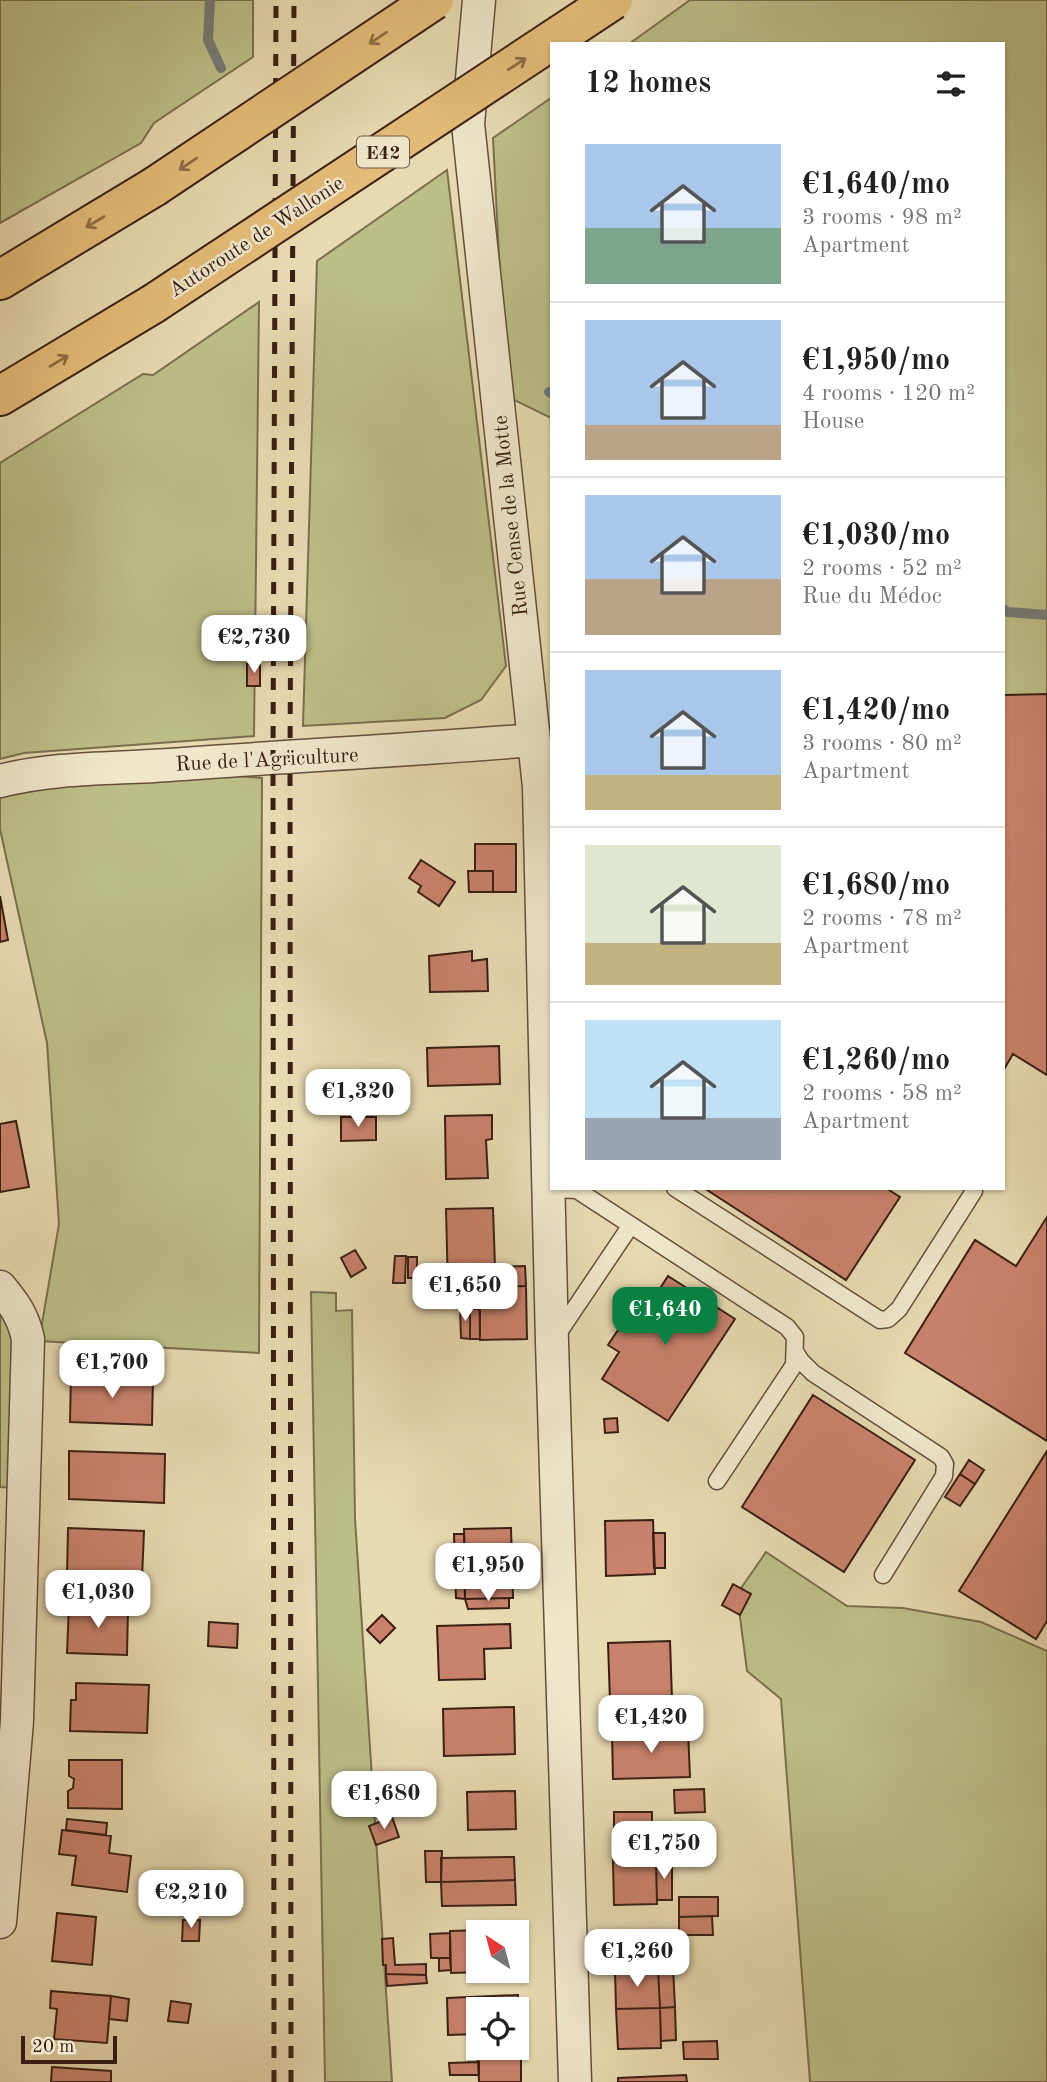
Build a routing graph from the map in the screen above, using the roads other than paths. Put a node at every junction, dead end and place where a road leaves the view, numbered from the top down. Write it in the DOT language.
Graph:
graph roads {
  1 [pos="434,0"];
  2 [pos="479,0"];
  3 [pos="613,0"];
  4 [pos="0,280"];
  5 [pos="0,396"];
  6 [pos="534,740"];
  7 [pos="0,781"];
  8 [pos="549,1106"];
  9 [pos="548,1189"];
  10 [pos="577,1190"];
  11 [pos="678,1190"];
  12 [pos="974,1191"];
  13 [pos="631,1225"];
  14 [pos="0,1287"];
  15 [pos="552,1343"];
  16 [pos="796,1353"];
  17 [pos="716,1480"];
  18 [pos="883,1575"];
  19 [pos="0,1922"];
  20 [pos="575,2082"];
  1 -- 4 [label="highway, one-way, bridge"];
  2 -- 6 [label="street, Rue Cense de la Motte"];
  5 -- 3 [label="highway, Autoroute de Wallonie / E42, one-way, bridge"];
  6 -- 7 [label="street, Rue de l'Agriculture"];
  6 -- 8 [label="street, Rue Cense de la Motte"];
  8 -- 9 [label="street, Rue Cense de la Motte"];
  9 -- 15 [label="street, Rue Cense de la Motte"];
  10 -- 13 [label="lane"];
  11 -- 12 [label="lane"];
  13 -- 15 [label="lane"];
  13 -- 16 [label="lane"];
  14 -- 19 [label="street"];
  15 -- 20 [label="street, Rue Cense de la Motte"];
  16 -- 17 [label="lane"];
  16 -- 18 [label="lane"];
}
